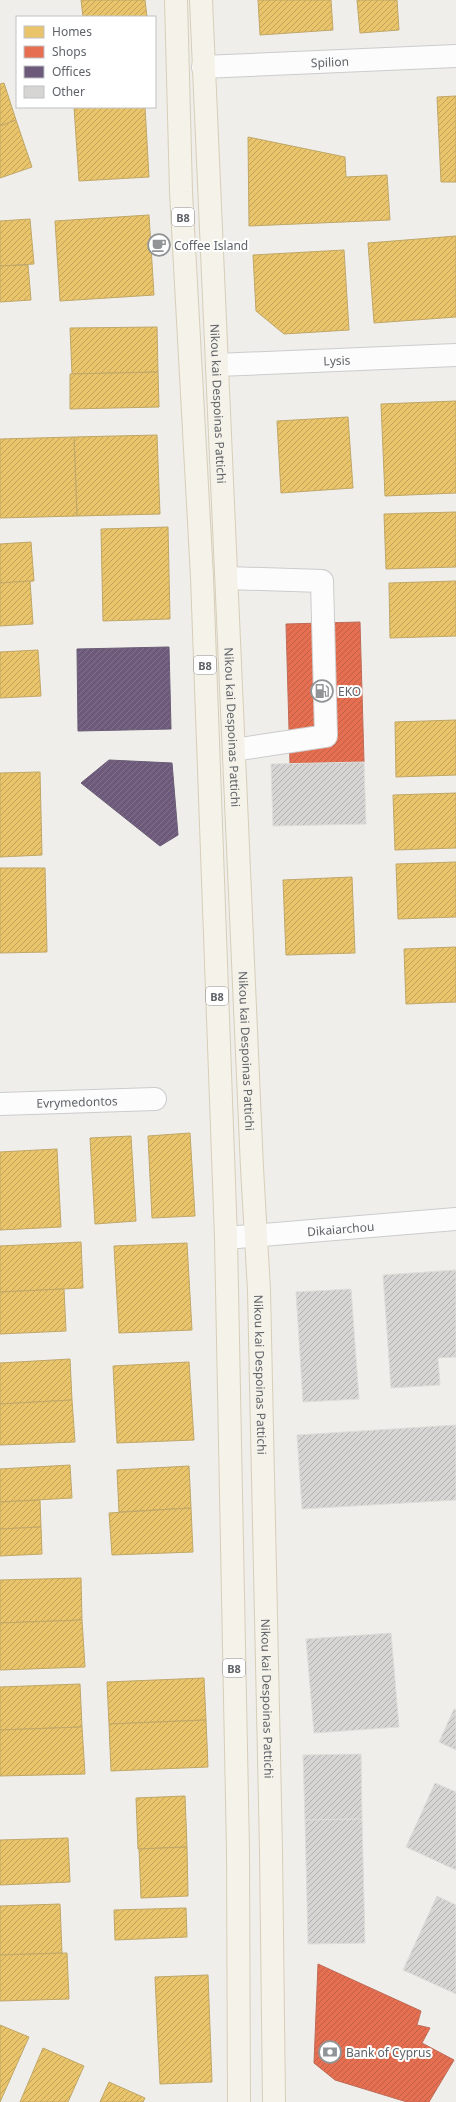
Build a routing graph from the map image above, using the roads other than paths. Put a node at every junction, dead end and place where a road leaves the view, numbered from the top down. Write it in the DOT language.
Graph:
graph roads {
  1 [pos="176,0"];
  2 [pos="202,0"];
  3 [pos="456,56"];
  4 [pos="204,67"];
  5 [pos="456,355"];
  6 [pos="217,365"];
  7 [pos="227,578"];
  8 [pos="234,750"];
  9 [pos="155,1099"];
  10 [pos="0,1104"];
  11 [pos="456,1219"];
  12 [pos="256,1236"];
  13 [pos="226,1238"];
  14 [pos="239,2102"];
  15 [pos="274,2102"];
  1 -- 13 [label="main road, Nikou kai Despoinas Pattichi / B8"];
  2 -- 4 [label="main road, Nikou kai Despoinas Pattichi"];
  3 -- 4 [label="street, Spilion"];
  4 -- 6 [label="main road, Nikou kai Despoinas Pattichi"];
  5 -- 6 [label="street, Lysis"];
  6 -- 7 [label="main road, Nikou kai Despoinas Pattichi"];
  7 -- 8 [label="main road, Nikou kai Despoinas Pattichi"];
  7 -- 8 [label="street"];
  8 -- 12 [label="main road, Nikou kai Despoinas Pattichi"];
  9 -- 10 [label="street, Evrymedontos"];
  11 -- 12 [label="street, Dikaiarchou"];
  12 -- 13 [label="street, Dikaiarchou"];
  12 -- 15 [label="main road, Nikou kai Despoinas Pattichi"];
  13 -- 14 [label="main road, Nikou kai Despoinas Pattichi / B8"];
}
